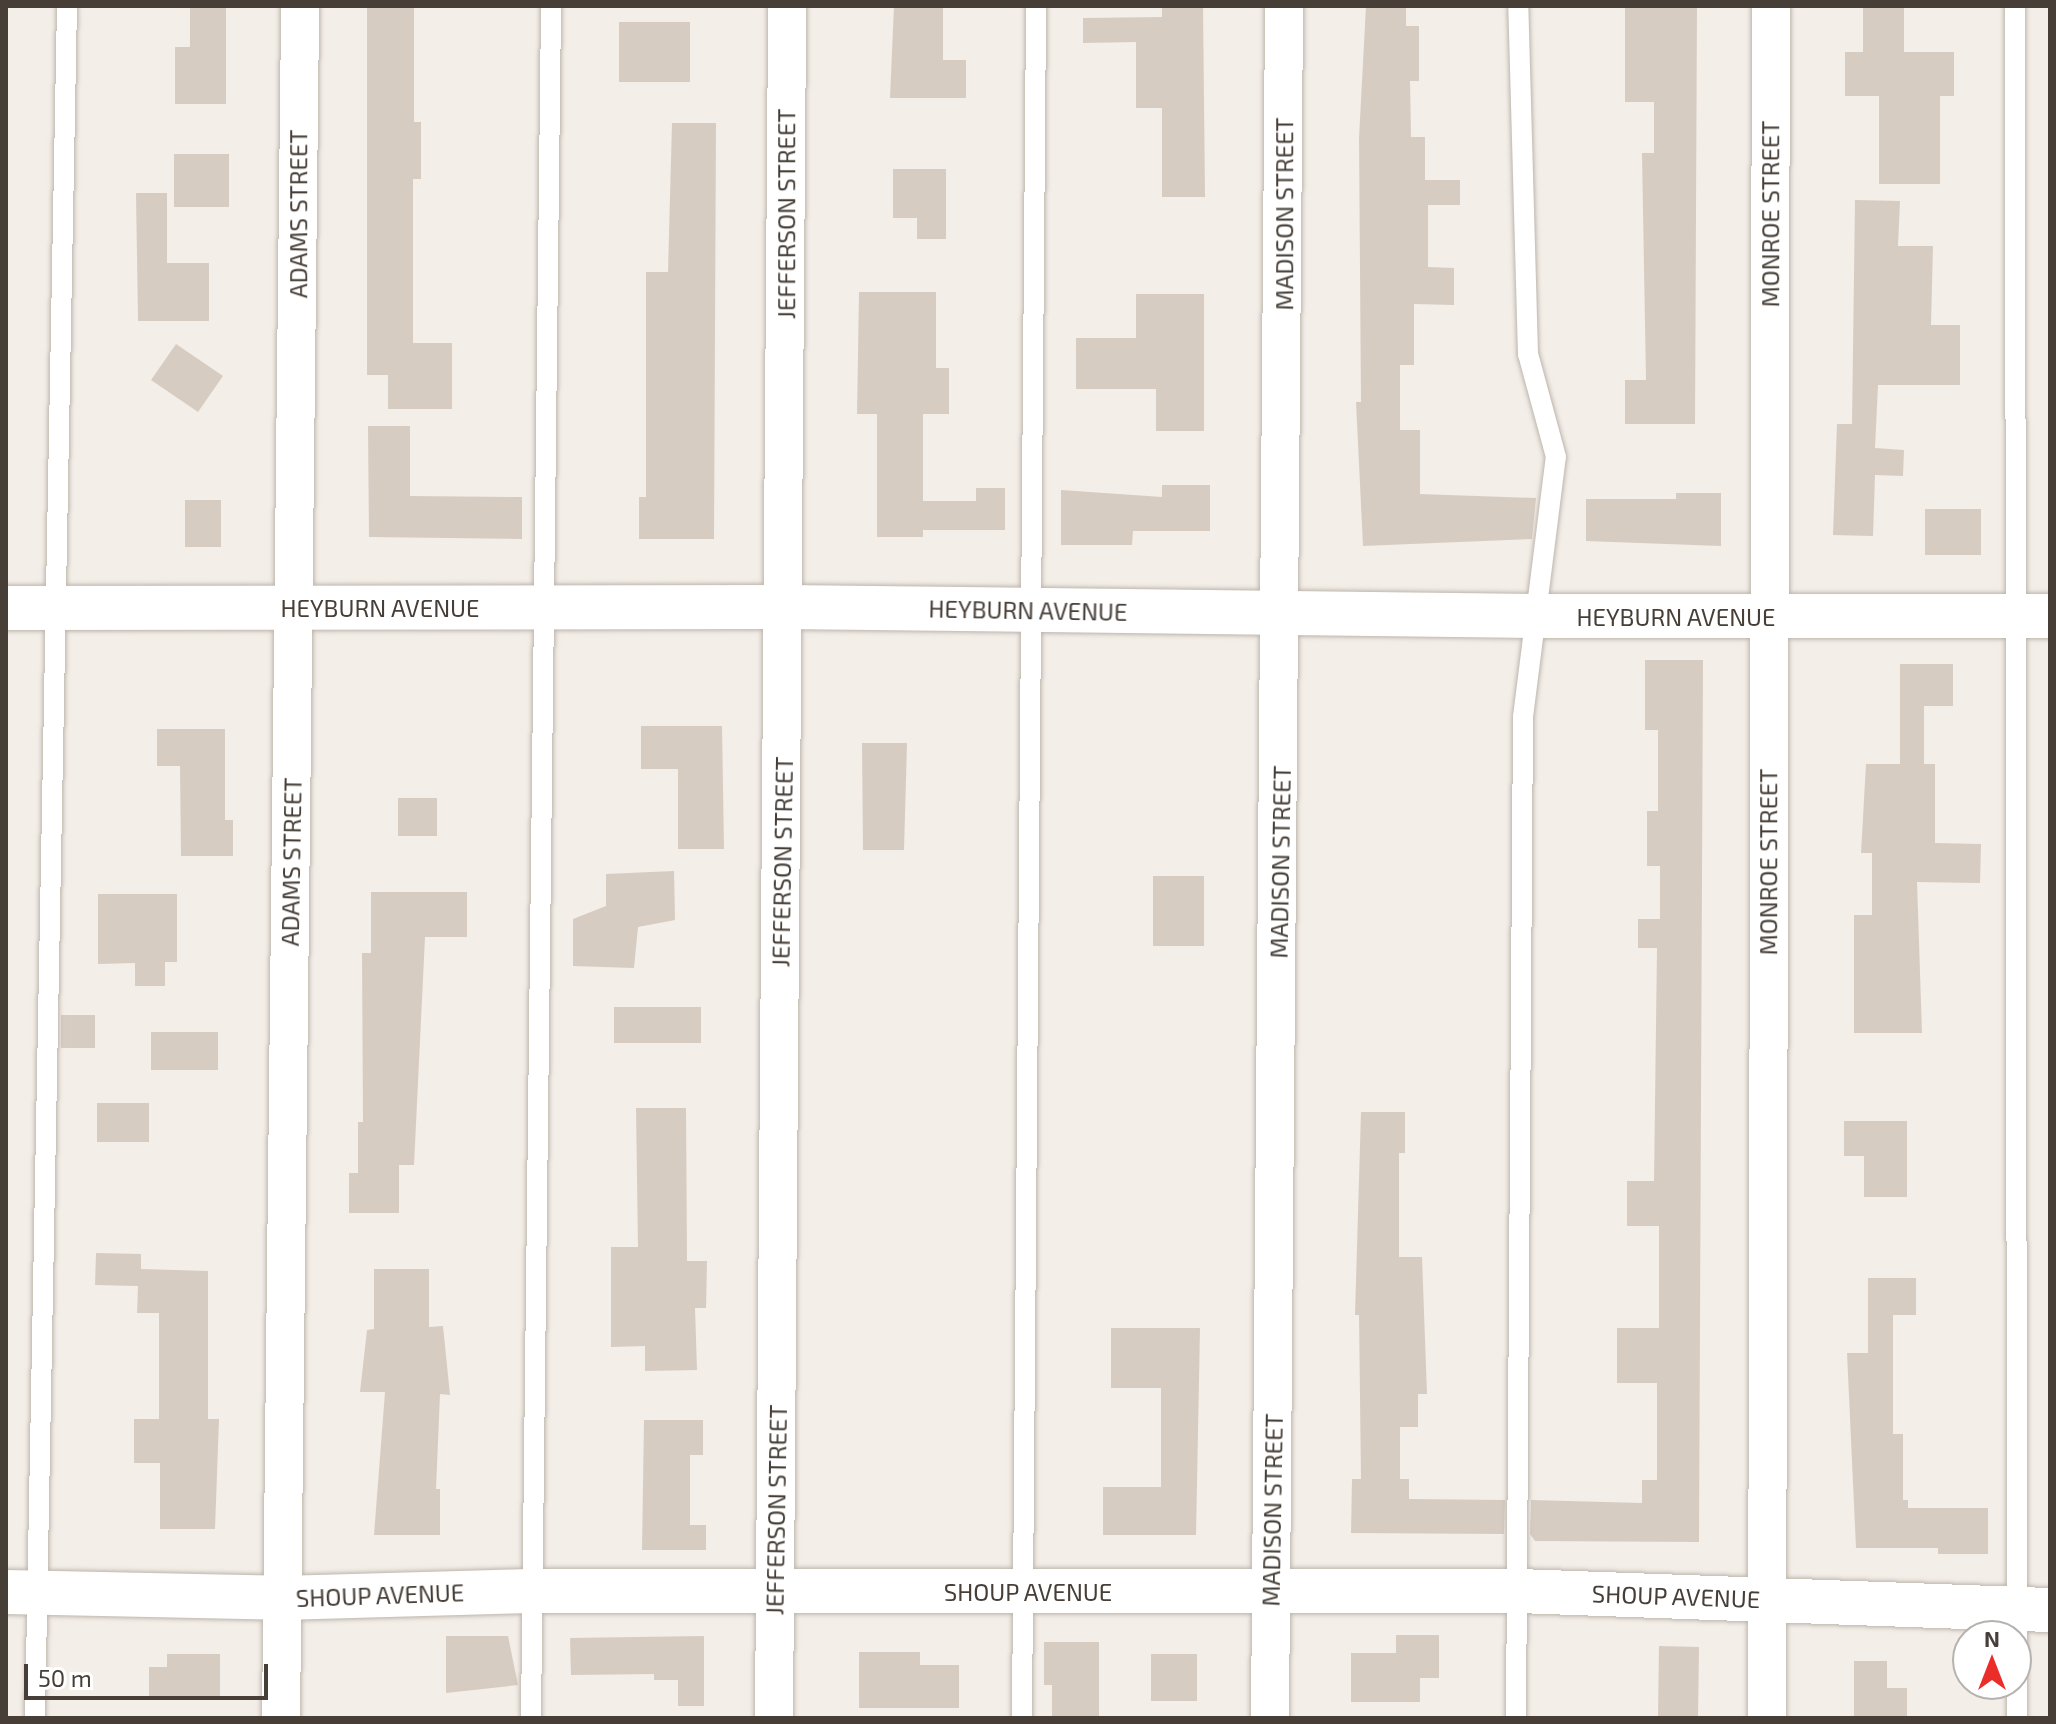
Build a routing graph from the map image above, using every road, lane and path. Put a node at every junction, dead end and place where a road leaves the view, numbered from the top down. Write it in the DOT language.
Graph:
graph roads {
  1 [pos="67,6"];
  2 [pos="300,6"];
  3 [pos="551,6"];
  4 [pos="787,6"];
  5 [pos="1036,6"];
  6 [pos="1284,6"];
  7 [pos="1518,6"];
  8 [pos="1771,6"];
  9 [pos="2015,6"];
  10 [pos="543,607"];
  11 [pos="784,607"];
  12 [pos="6,608"];
  13 [pos="56,608"];
  14 [pos="295,608"];
  15 [pos="1029,610"];
  16 [pos="1283,614"];
  17 [pos="1537,616"];
  18 [pos="2033,616"];
  19 [pos="1768,617"];
  20 [pos="531,1591"];
  21 [pos="1518,1591"];
  22 [pos="775,1592"];
  23 [pos="1021,1592"];
  24 [pos="1271,1593"];
  25 [pos="21,1594"];
  26 [pos="281,1598"];
  27 [pos="1768,1599"];
  28 [pos="2034,1610"];
  29 [pos="35,1718"];
  30 [pos="281,1718"];
  31 [pos="531,1718"];
  32 [pos="774,1718"];
  33 [pos="1022,1718"];
  34 [pos="1270,1718"];
  35 [pos="1516,1718"];
  36 [pos="1767,1718"];
  37 [pos="2017,1718"];
  1 -- 13 [label="lane"];
  2 -- 14 [label="street, ADAMS STREET"];
  3 -- 10 [label="lane"];
  4 -- 11 [label="street, JEFFERSON STREET"];
  5 -- 15 [label="lane"];
  6 -- 16 [label="street, MADISON STREET"];
  7 -- 17 [label="lane"];
  8 -- 19 [label="street, MONROE STREET"];
  9 -- 18 [label="lane"];
  10 -- 11 [label="street, HEYBURN AVENUE"];
  10 -- 14 [label="street, HEYBURN AVENUE"];
  10 -- 20 [label="lane"];
  11 -- 15 [label="street, HEYBURN AVENUE"];
  11 -- 22 [label="street, JEFFERSON STREET"];
  12 -- 13 [label="street, HEYBURN AVENUE"];
  13 -- 14 [label="street, HEYBURN AVENUE"];
  13 -- 25 [label="lane"];
  14 -- 26 [label="street, ADAMS STREET"];
  15 -- 16 [label="street, HEYBURN AVENUE"];
  15 -- 23 [label="lane"];
  16 -- 17 [label="street, HEYBURN AVENUE"];
  16 -- 24 [label="street, MADISON STREET"];
  17 -- 19 [label="street, HEYBURN AVENUE"];
  17 -- 21 [label="lane"];
  18 -- 19 [label="street, HEYBURN AVENUE"];
  18 -- 28 [label="lane"];
  19 -- 27 [label="street, MONROE STREET"];
  20 -- 22 [label="street, SHOUP AVENUE"];
  20 -- 26 [label="street, SHOUP AVENUE"];
  20 -- 31 [label="lane"];
  21 -- 24 [label="street, SHOUP AVENUE"];
  21 -- 27 [label="street, SHOUP AVENUE"];
  21 -- 35 [label="lane"];
  22 -- 23 [label="street, SHOUP AVENUE"];
  22 -- 32 [label="street, JEFFERSON STREET"];
  23 -- 24 [label="street, SHOUP AVENUE"];
  23 -- 33 [label="lane"];
  24 -- 34 [label="street, MADISON STREET"];
  25 -- 26 [label="street, SHOUP AVENUE"];
  25 -- 29 [label="lane"];
  26 -- 30 [label="street, ADAMS STREET"];
  27 -- 28 [label="street, SHOUP AVENUE"];
  27 -- 36 [label="street, MONROE STREET"];
  28 -- 37 [label="lane"];
}
